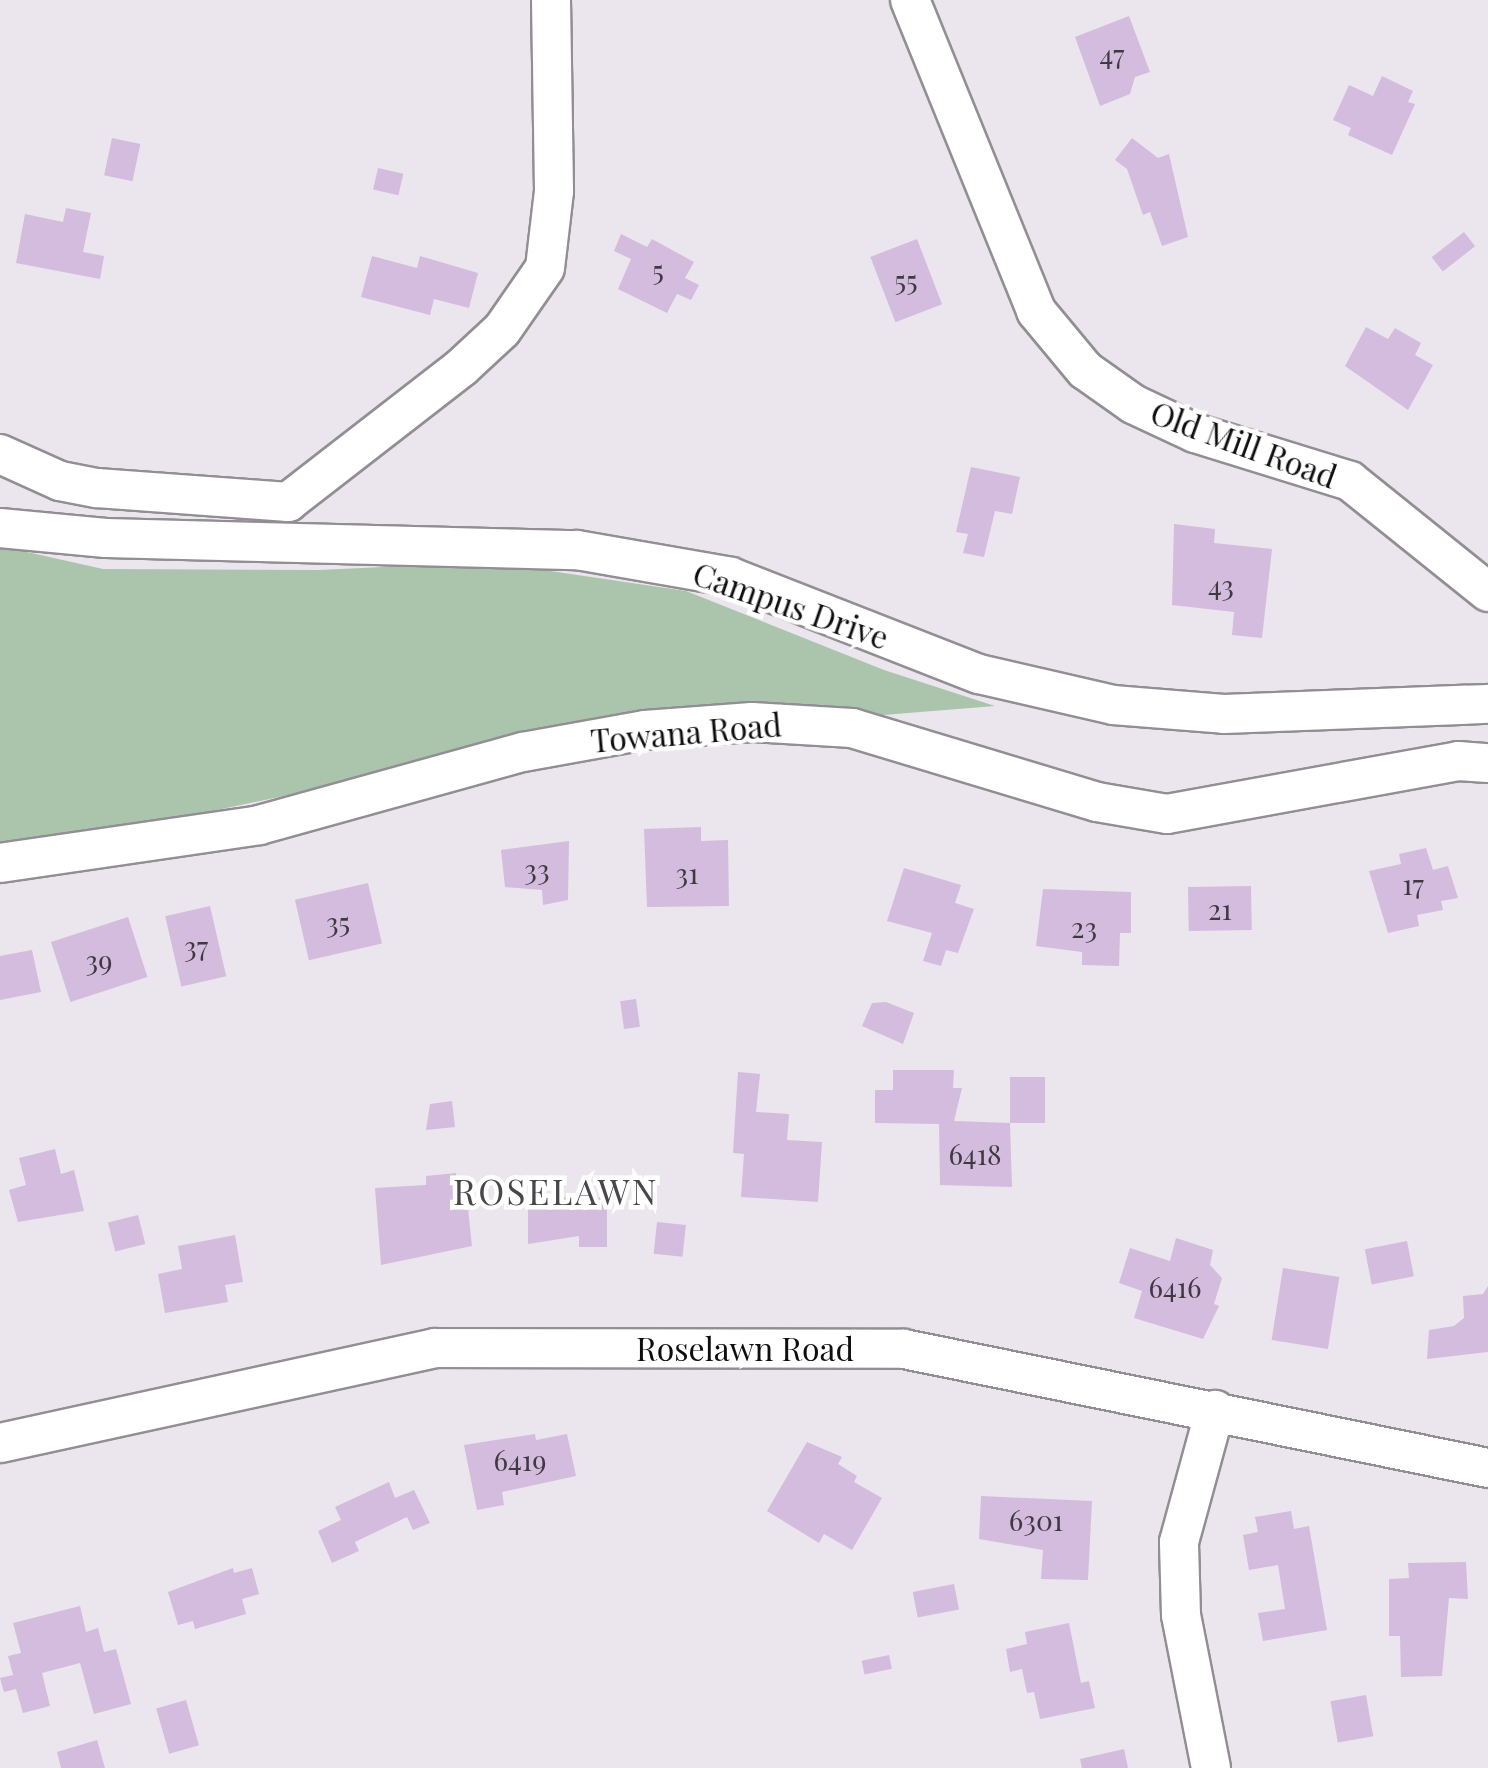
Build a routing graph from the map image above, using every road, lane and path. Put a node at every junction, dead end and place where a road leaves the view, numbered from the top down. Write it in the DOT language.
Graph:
graph roads {
  1 [pos="551,0"];
  2 [pos="910,0"];
  3 [pos="0,454"];
  4 [pos="288,502"];
  5 [pos="0,528"];
  6 [pos="250,540"];
  7 [pos="1488,592"];
  8 [pos="1471,704"];
  9 [pos="1473,762"];
  10 [pos="0,862"];
  11 [pos="1215,1410"];
  12 [pos="0,1443"];
  13 [pos="1488,1468"];
  14 [pos="1210,1768"];
  1 -- 4 [label="street"];
  2 -- 7 [label="street, Old Mill Road"];
  3 -- 4 [label="street"];
  4 -- 6 [label="street"];
  5 -- 6 [label="street, Campus Drive"];
  6 -- 8 [label="street, Campus Drive"];
  8 -- 9 [label="street"];
  9 -- 10 [label="street, Towana Road"];
  11 -- 12 [label="street, Roselawn Road"];
  11 -- 13 [label="street, Roselawn Road"];
  11 -- 14 [label="street"];
}
